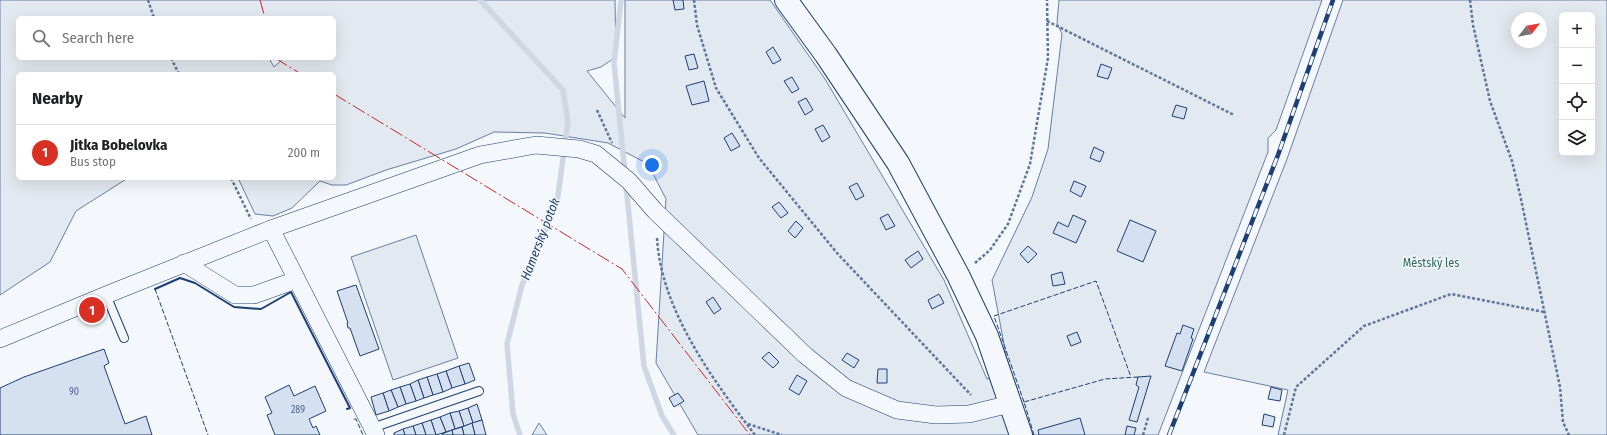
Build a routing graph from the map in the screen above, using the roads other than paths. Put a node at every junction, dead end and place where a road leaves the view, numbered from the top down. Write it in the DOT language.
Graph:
graph roads {
  1 [pos="786,0"];
  2 [pos="264,232"];
  3 [pos="184,263"];
  4 [pos="296,280"];
  5 [pos="106,295"];
  6 [pos="124,338"];
  7 [pos="0,339"];
  8 [pos="479,391"];
  9 [pos="1010,404"];
  10 [pos="374,432"];
  11 [pos="1020,435"];
  1 -- 9 [label="street"];
  2 -- 3 [label="street"];
  2 -- 4 [label="street"];
  2 -- 9 [label="street"];
  3 -- 4 [label="street"];
  3 -- 5 [label="street"];
  4 -- 10 [label="street"];
  5 -- 6 [label="lane"];
  5 -- 7 [label="street"];
  8 -- 10 [label="lane"];
  9 -- 11 [label="street"];
}
